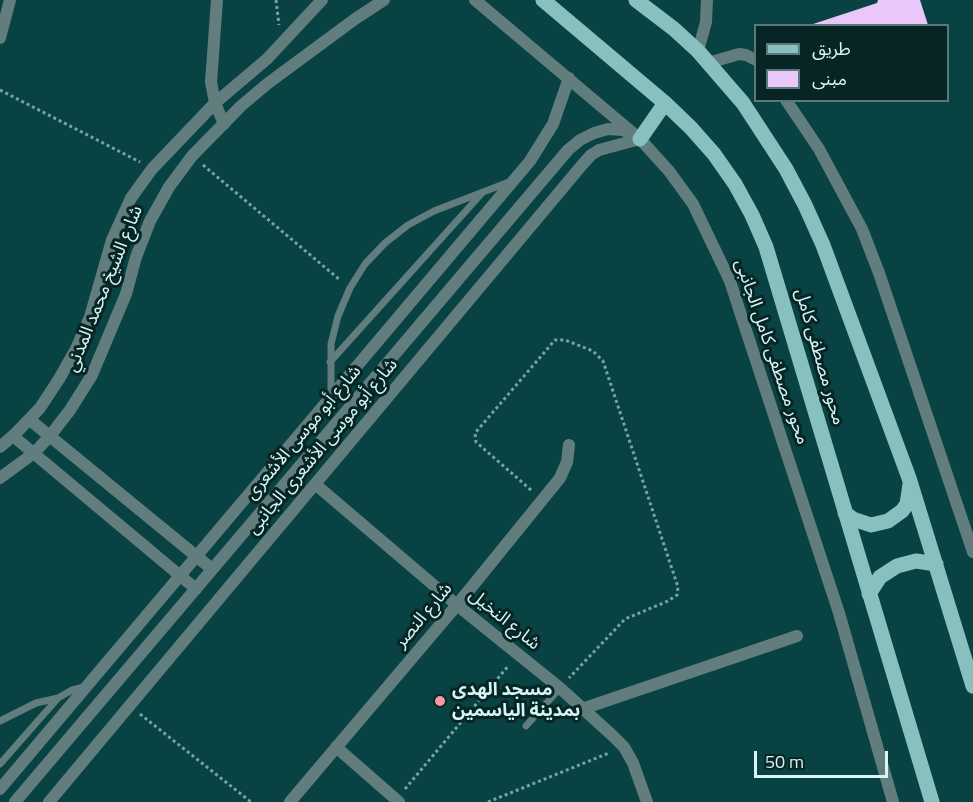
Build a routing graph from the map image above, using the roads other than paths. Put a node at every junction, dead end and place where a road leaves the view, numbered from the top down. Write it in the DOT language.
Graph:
graph roads {
  1 [pos="10,0"];
  2 [pos="217,0"];
  3 [pos="322,0"];
  4 [pos="384,0"];
  5 [pos="475,0"];
  6 [pos="543,0"];
  7 [pos="636,0"];
  8 [pos="707,0"];
  9 [pos="0,38"];
  10 [pos="698,51"];
  11 [pos="754,59"];
  12 [pos="708,63"];
  13 [pos="569,78"];
  14 [pos="787,102"];
  15 [pos="214,103"];
  16 [pos="665,103"];
  17 [pos="224,124"];
  18 [pos="640,139"];
  19 [pos="514,180"];
  20 [pos="484,191"];
  21 [pos="330,362"];
  22 [pos="331,397"];
  23 [pos="30,420"];
  24 [pos="13,436"];
  25 [pos="50,436"];
  26 [pos="568,445"];
  27 [pos="0,447"];
  28 [pos="34,453"];
  29 [pos="0,478"];
  30 [pos="909,478"];
  31 [pos="315,484"];
  32 [pos="845,513"];
  33 [pos="972,545"];
  34 [pos="196,556"];
  35 [pos="936,564"];
  36 [pos="212,569"];
  37 [pos="180,575"];
  38 [pos="196,589"];
  39 [pos="869,594"];
  40 [pos="457,605"];
  41 [pos="797,636"];
  42 [pos="87,686"];
  43 [pos="973,686"];
  44 [pos="560,688"];
  45 [pos="58,698"];
  46 [pos="582,709"];
  47 [pos="0,722"];
  48 [pos="526,726"];
  49 [pos="336,747"];
  50 [pos="0,764"];
  51 [pos="2,782"];
  52 [pos="397,801"];
  53 [pos="15,802"];
  54 [pos="49,802"];
  55 [pos="290,802"];
  56 [pos="647,802"];
  57 [pos="892,802"];
  58 [pos="932,802"];
  1 -- 9 [label="street"];
  2 -- 15 [label="street"];
  3 -- 15 [label="street, شارع الشيخ محمد المدني"];
  4 -- 17 [label="street, شارع الشيخ محمد المدني"];
  5 -- 13 [label="street, محور مصطفى كامل الجانبى"];
  6 -- 16 [label="main road, محور مصطفى كامل"];
  7 -- 10 [label="main road, محور مصطفى كامل"];
  8 -- 10 [label="street"];
  10 -- 12 [label="main road, محور مصطفى كامل"];
  11 -- 12 [label="street"];
  12 -- 30 [label="main road, محور مصطفى كامل"];
  13 -- 18 [label="street, محور مصطفى كامل الجانبى"];
  13 -- 19 [label="street, شارع أبو موسى الأشعرى"];
  14 -- 33 [label="street"];
  15 -- 17 [label="street"];
  15 -- 23 [label="street, شارع الشيخ محمد المدني"];
  16 -- 18 [label="main road"];
  16 -- 32 [label="main road, محور مصطفى كامل"];
  17 -- 25 [label="street, شارع الشيخ محمد المدني"];
  18 -- 31 [label="street, شارع أبو موسى الأشعرى الجانبى"];
  18 -- 36 [label="street, شارع أبو موسى الأشعرى"];
  18 -- 57 [label="street, محور مصطفى كامل الجانبى"];
  19 -- 20 [label="lane"];
  19 -- 22 [label="street, شارع أبو موسى الأشعرى"];
  20 -- 21 [label="lane"];
  20 -- 21 [label="lane"];
  21 -- 22 [label="lane"];
  22 -- 34 [label="street, شارع أبو موسى الأشعرى"];
  23 -- 24 [label="street, شارع الشيخ محمد المدني"];
  23 -- 25 [label="street"];
  24 -- 27 [label="street, شارع الشيخ محمد المدني"];
  24 -- 28 [label="street"];
  25 -- 28 [label="street, شارع الشيخ محمد المدني"];
  25 -- 34 [label="street"];
  26 -- 40 [label="street, شارع النصر"];
  28 -- 29 [label="street, شارع الشيخ محمد المدني"];
  28 -- 37 [label="street"];
  30 -- 32 [label="main road"];
  30 -- 35 [label="main road, محور مصطفى كامل"];
  31 -- 40 [label="street, شارع النخيل"];
  31 -- 54 [label="street, شارع أبو موسى الأشعرى الجانبى"];
  32 -- 39 [label="main road, محور مصطفى كامل"];
  34 -- 36 [label="street"];
  34 -- 37 [label="street, شارع أبو موسى الأشعرى"];
  35 -- 39 [label="main road"];
  35 -- 43 [label="main road, محور مصطفى كامل"];
  36 -- 38 [label="street, شارع أبو موسى الأشعرى"];
  37 -- 38 [label="street"];
  37 -- 42 [label="street, شارع أبو موسى الأشعرى"];
  38 -- 53 [label="street, شارع أبو موسى الأشعرى"];
  39 -- 58 [label="main road, محور مصطفى كامل"];
  40 -- 44 [label="street, شارع النخيل"];
  40 -- 49 [label="street, شارع النصر"];
  41 -- 46 [label="street"];
  42 -- 45 [label="lane"];
  42 -- 51 [label="street, شارع أبو موسى الأشعرى"];
  44 -- 46 [label="street, شارع النخيل"];
  44 -- 48 [label="lane"];
  45 -- 47 [label="lane"];
  45 -- 50 [label="lane"];
  46 -- 56 [label="street, شارع النخيل"];
  49 -- 52 [label="street"];
  49 -- 55 [label="street, شارع النصر"];
}
